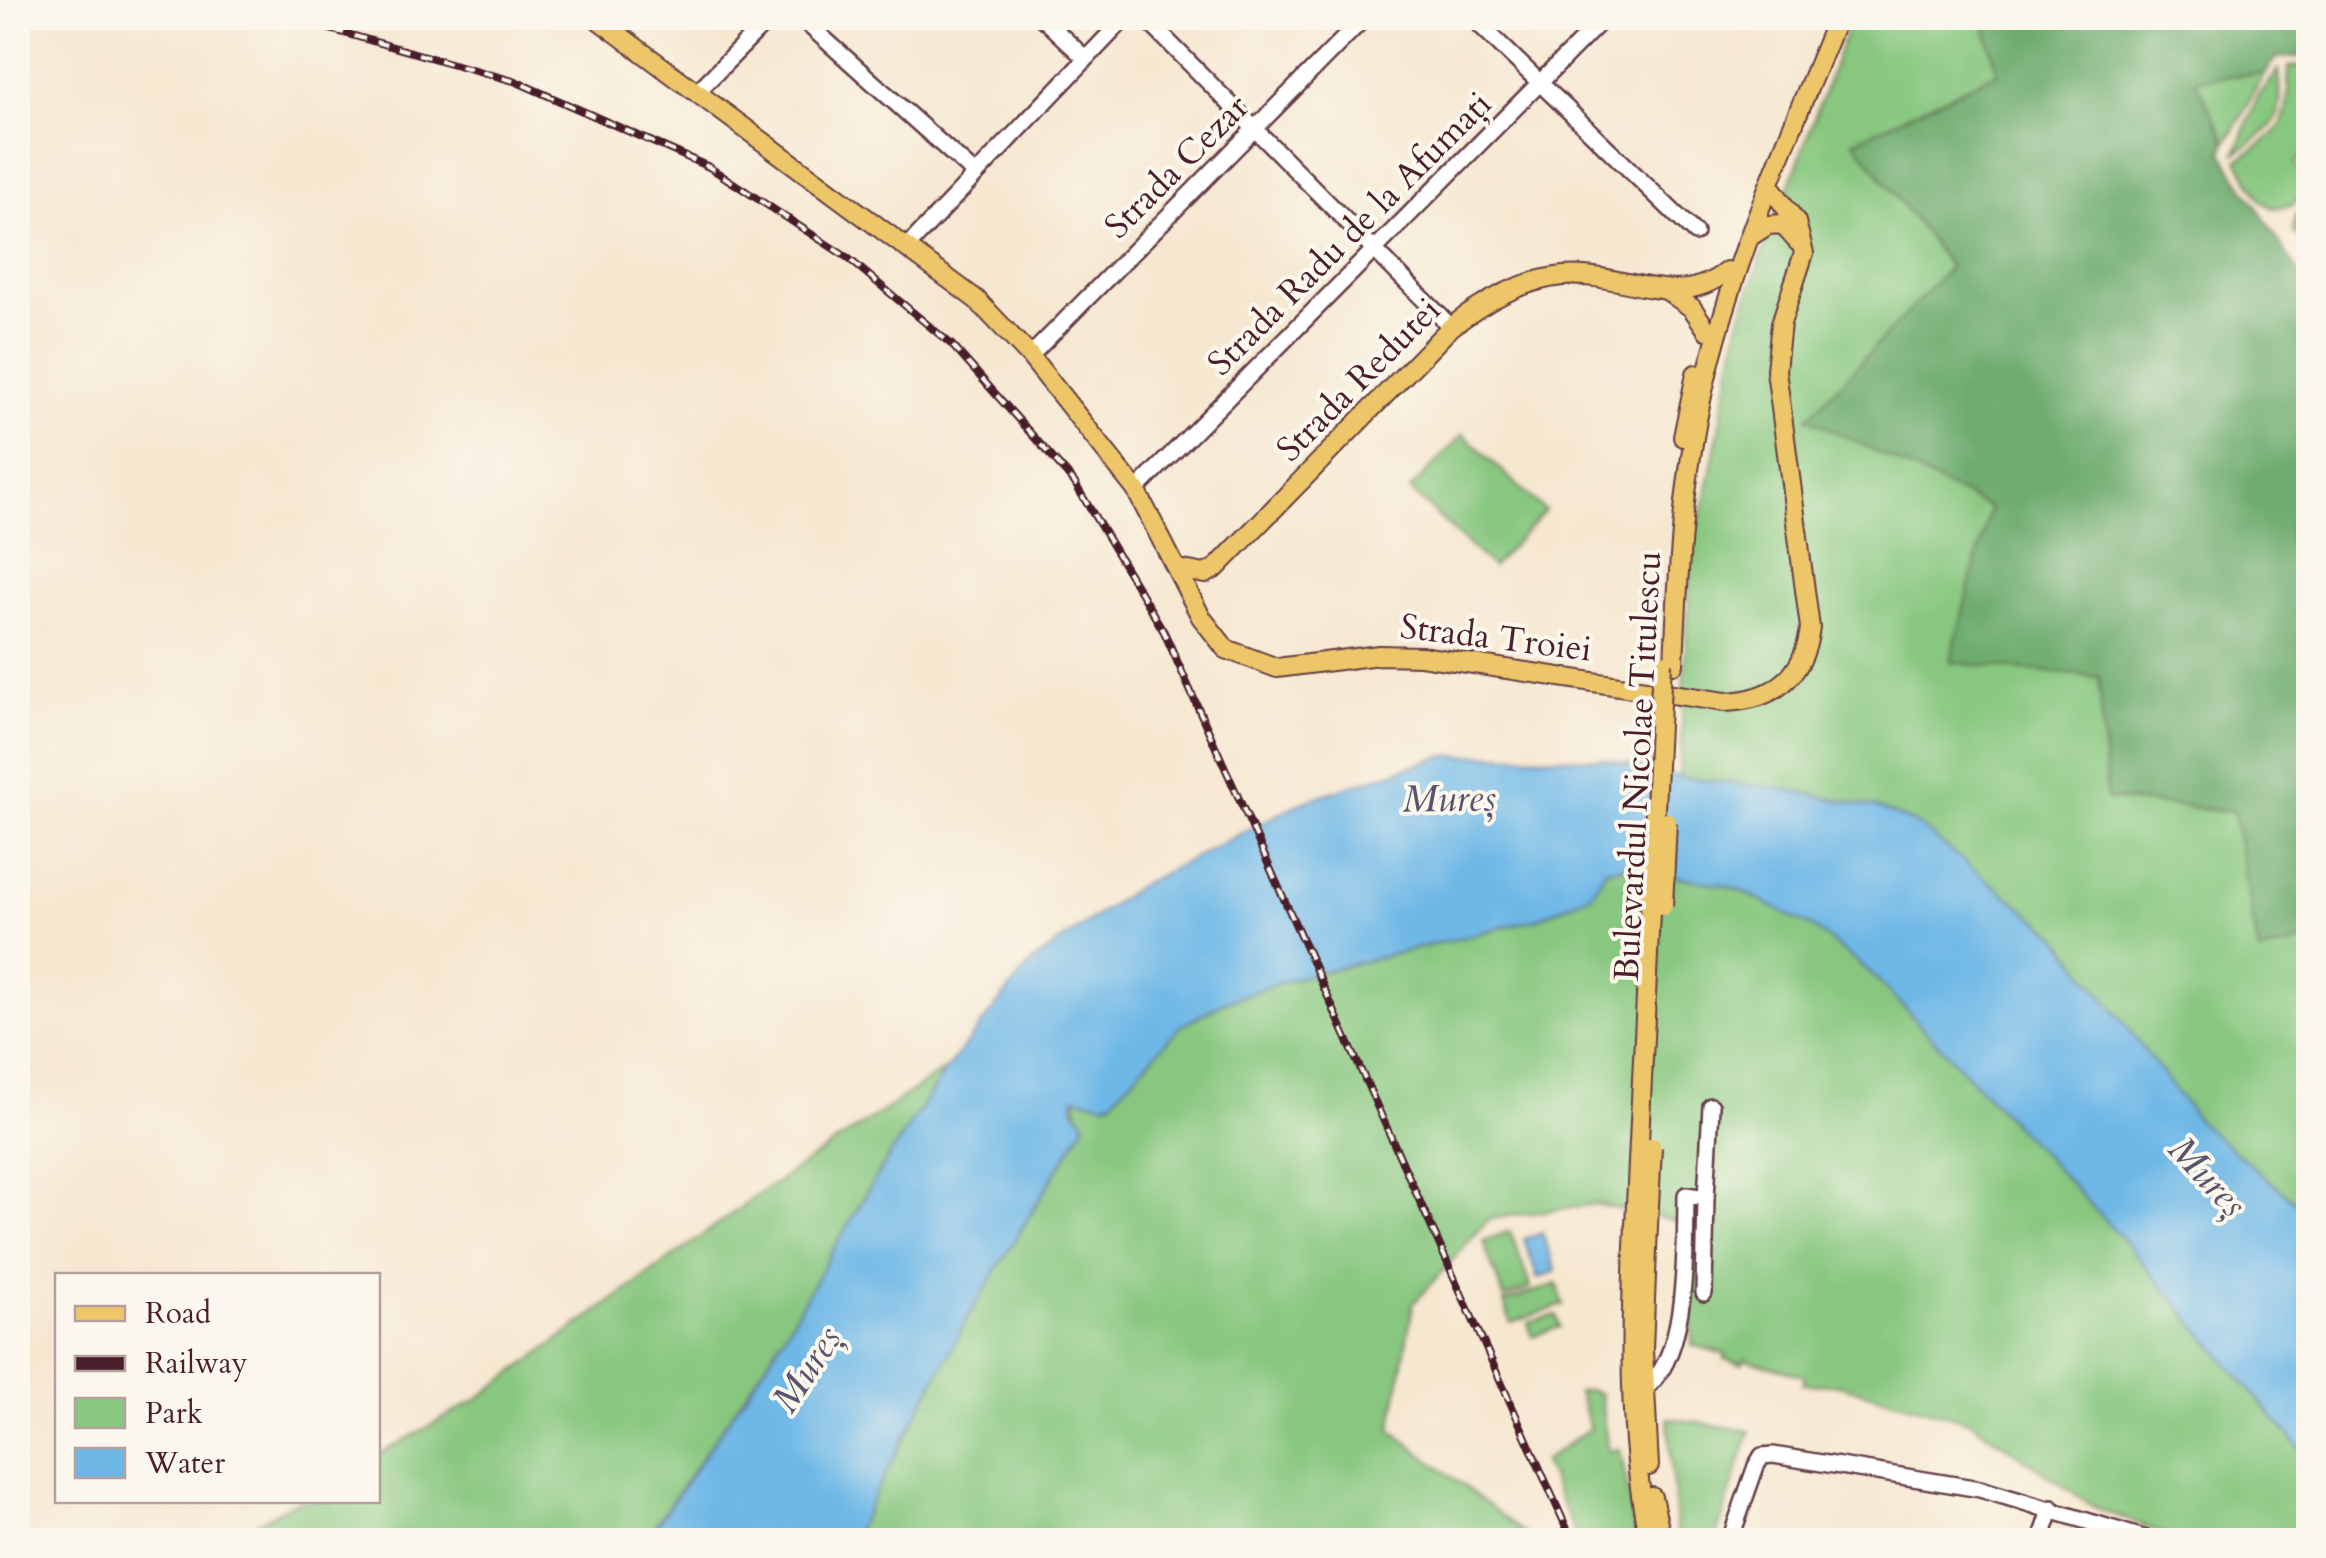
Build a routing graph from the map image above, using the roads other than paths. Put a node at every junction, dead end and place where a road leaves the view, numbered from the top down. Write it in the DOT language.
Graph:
graph roads {
  1 [pos="596,18"];
  2 [pos="770,18"];
  3 [pos="802,18"];
  4 [pos="1042,18"];
  5 [pos="1125,18"];
  6 [pos="1144,18"];
  7 [pos="1364,18"];
  8 [pos="1473,18"];
  9 [pos="1604,18"];
  10 [pos="1826,18"];
  11 [pos="1837,18"];
  12 [pos="1086,59"];
  13 [pos="1540,82"];
  14 [pos="698,91"];
  15 [pos="1254,130"];
  16 [pos="975,174"];
  17 [pos="1770,186"];
  18 [pos="1696,233"];
  19 [pos="1751,236"];
  20 [pos="909,245"];
  21 [pos="1374,252"];
  22 [pos="1804,252"];
  23 [pos="1727,271"];
  24 [pos="1669,292"];
  25 [pos="1451,327"];
  26 [pos="1707,330"];
  27 [pos="1030,356"];
  28 [pos="1136,490"];
  29 [pos="1178,570"];
  30 [pos="1668,663"];
  31 [pos="1711,1106"];
  32 [pos="1706,1198"];
  33 [pos="1641,1226"];
  34 [pos="1704,1293"];
  35 [pos="1644,1389"];
  36 [pos="2052,1508"];
  37 [pos="1649,1540"];
  38 [pos="1662,1540"];
  39 [pos="1730,1540"];
  40 [pos="2041,1540"];
  41 [pos="2150,1540"];
  1 -- 14 [label="main road, Strada Troiei"];
  2 -- 14 [label="street"];
  3 -- 16 [label="street"];
  4 -- 12 [label="street"];
  5 -- 12 [label="street"];
  6 -- 15 [label="street"];
  7 -- 15 [label="street, Strada Cezar"];
  8 -- 13 [label="street"];
  9 -- 13 [label="street, Strada Radu de la Afumați"];
  10 -- 23 [label="main road, Bulevardul Nicolae Titulescu"];
  11 -- 17 [label="main road, Bulevardul Nicolae Titulescu"];
  12 -- 16 [label="street"];
  13 -- 18 [label="street"];
  13 -- 21 [label="street, Strada Radu de la Afumați"];
  14 -- 20 [label="main road, Strada Troiei"];
  15 -- 21 [label="street"];
  15 -- 27 [label="street, Strada Cezar"];
  16 -- 20 [label="street"];
  17 -- 19 [label="main road, Bulevardul Nicolae Titulescu"];
  17 -- 22 [label="main road"];
  19 -- 22 [label="main road"];
  19 -- 30 [label="main road, Bulevardul Nicolae Titulescu"];
  20 -- 27 [label="main road, Strada Troiei"];
  21 -- 25 [label="street"];
  21 -- 28 [label="street, Strada Radu de la Afumați"];
  22 -- 29 [label="main road, Strada Troiei"];
  23 -- 24 [label="main road"];
  23 -- 26 [label="main road, Bulevardul Nicolae Titulescu"];
  24 -- 25 [label="main road, Strada Redutei"];
  24 -- 26 [label="main road"];
  25 -- 29 [label="main road, Strada Redutei"];
  26 -- 30 [label="main road, Bulevardul Nicolae Titulescu"];
  27 -- 28 [label="main road, Strada Troiei"];
  28 -- 29 [label="main road, Strada Troiei"];
  30 -- 33 [label="main road, Bulevardul Nicolae Titulescu, bridge"];
  31 -- 32 [label="street"];
  32 -- 34 [label="street"];
  32 -- 35 [label="street"];
  33 -- 35 [label="main road, Bulevardul Nicolae Titulescu"];
  33 -- 37 [label="main road, Bulevardul Nicolae Titulescu"];
  35 -- 38 [label="main road, Bulevardul Nicolae Titulescu"];
  36 -- 39 [label="street"];
  36 -- 40 [label="street"];
  36 -- 41 [label="street"];
}
